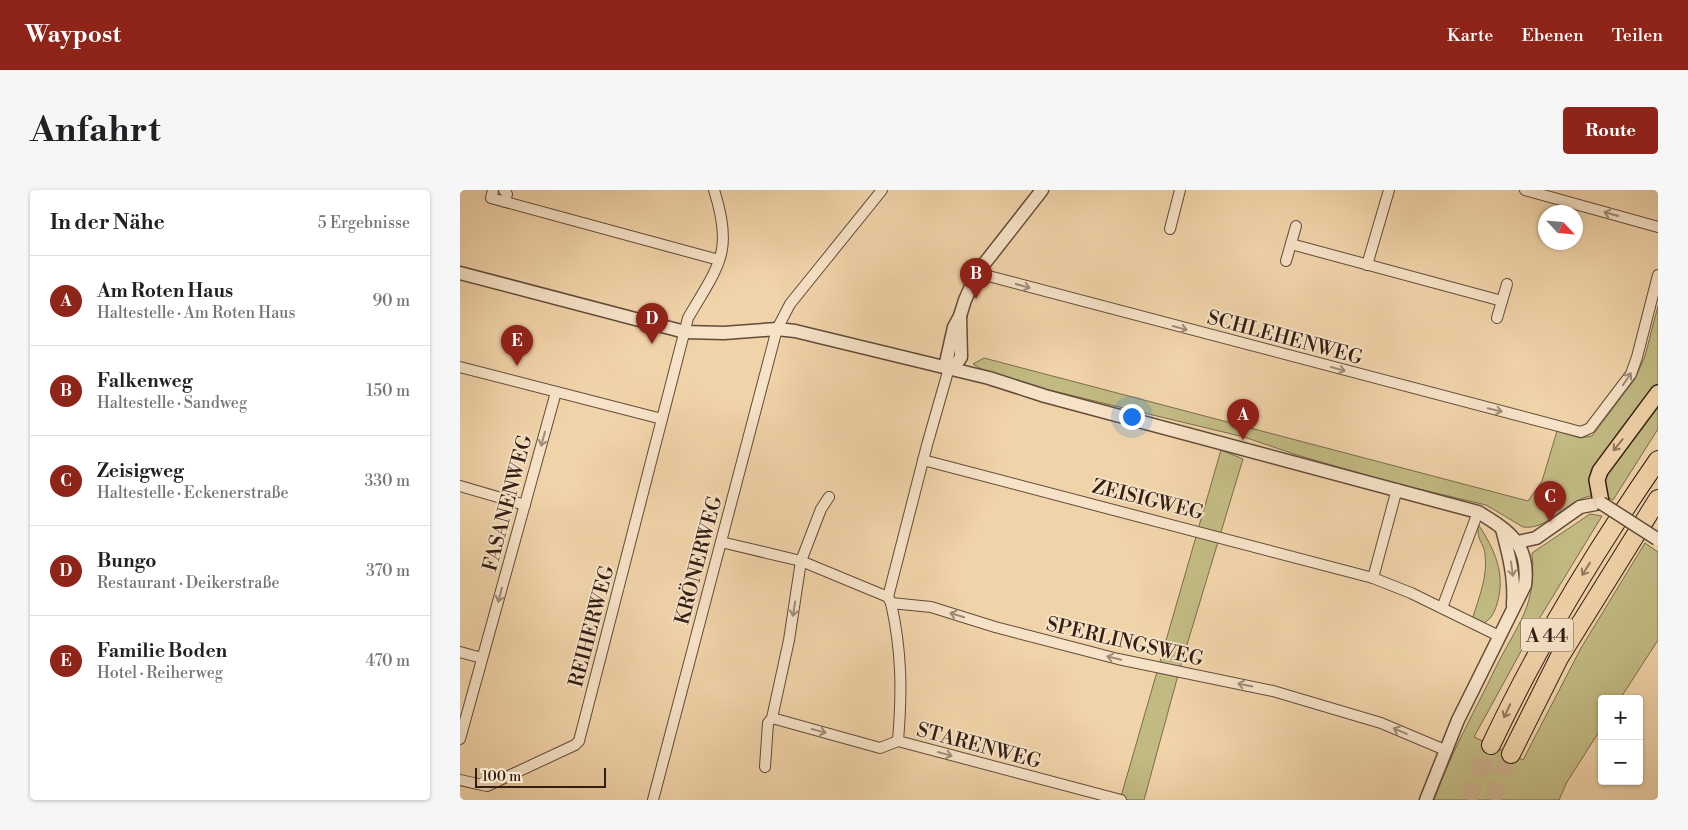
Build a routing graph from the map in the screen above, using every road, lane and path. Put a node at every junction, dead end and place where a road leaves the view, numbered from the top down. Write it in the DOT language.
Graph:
graph roads {
  1 [pos="493,190"];
  2 [pos="504,190"];
  3 [pos="714,190"];
  4 [pos="882,190"];
  5 [pos="1042,190"];
  6 [pos="1180,190"];
  7 [pos="1389,190"];
  8 [pos="1525,190"];
  9 [pos="505,202"];
  10 [pos="1296,226"];
  11 [pos="1658,227"];
  12 [pos="1170,229"];
  13 [pos="1291,244"];
  14 [pos="720,260"];
  15 [pos="1286,261"];
  16 [pos="1368,265"];
  17 [pos="460,273"];
  18 [pos="977,273"];
  19 [pos="1658,275"];
  20 [pos="1506,284"];
  21 [pos="1502,301"];
  22 [pos="960,316"];
  23 [pos="1497,318"];
  24 [pos="777,329"];
  25 [pos="685,332"];
  26 [pos="961,358"];
  27 [pos="460,367"];
  28 [pos="949,368"];
  29 [pos="989,378"];
  30 [pos="556,392"];
  31 [pos="1658,393"];
  32 [pos="662,419"];
  33 [pos="1658,449"];
  34 [pos="923,460"];
  35 [pos="1658,460"];
  36 [pos="1648,475"];
  37 [pos="460,486"];
  38 [pos="1397,489"];
  39 [pos="829,497"];
  40 [pos="1658,499"];
  41 [pos="1601,503"];
  42 [pos="525,505"];
  43 [pos="1478,512"];
  44 [pos="1658,516"];
  45 [pos="1502,529"];
  46 [pos="1658,540"];
  47 [pos="721,542"];
  48 [pos="1518,542"];
  49 [pos="801,561"];
  50 [pos="1618,561"];
  51 [pos="1373,578"];
  52 [pos="889,600"];
  53 [pos="1442,608"];
  54 [pos="1513,610"];
  55 [pos="1499,636"];
  56 [pos="460,652"];
  57 [pos="482,658"];
  58 [pos="772,718"];
  59 [pos="460,739"];
  60 [pos="898,741"];
  61 [pos="1491,745"];
  62 [pos="1445,750"];
  63 [pos="1511,754"];
  64 [pos="765,767"];
  65 [pos="460,780"];
  66 [pos="653,800"];
  67 [pos="1121,800"];
  68 [pos="1426,800"];
  1 -- 9 [label="street"];
  2 -- 9 [label="street"];
  3 -- 14 [label="street, REIHERWEG"];
  4 -- 24 [label="street, KRÖNERWEG"];
  5 -- 18 [label="street"];
  6 -- 12 [label="street"];
  7 -- 16 [label="street"];
  11 -- 8 [label="street, one-way"];
  9 -- 14 [label="street"];
  10 -- 13 [label="street"];
  13 -- 15 [label="street"];
  13 -- 16 [label="street"];
  14 -- 25 [label="street, REIHERWEG"];
  16 -- 21 [label="street"];
  17 -- 25 [label="street"];
  18 -- 19 [label="street, SCHLEHENWEG, one-way"];
  18 -- 22 [label="street"];
  20 -- 21 [label="street"];
  21 -- 23 [label="street"];
  22 -- 26 [label="street"];
  22 -- 28 [label="street"];
  24 -- 25 [label="street"];
  24 -- 28 [label="street"];
  24 -- 47 [label="street, KRÖNERWEG"];
  25 -- 32 [label="street, REIHERWEG"];
  26 -- 28 [label="street"];
  26 -- 29 [label="street"];
  27 -- 30 [label="street"];
  28 -- 29 [label="street"];
  28 -- 34 [label="street"];
  29 -- 38 [label="street"];
  30 -- 32 [label="street"];
  30 -- 42 [label="street, FASANENWEG, one-way"];
  31 -- 41 [label="main road, one-way"];
  32 -- 65 [label="street, REIHERWEG"];
  33 -- 36 [label="highway"];
  34 -- 51 [label="street, ZEISIGWEG"];
  34 -- 52 [label="street"];
  35 -- 36 [label="highway, A 44"];
  36 -- 61 [label="highway, A 44, one-way"];
  37 -- 42 [label="street"];
  38 -- 43 [label="street"];
  38 -- 51 [label="street"];
  39 -- 49 [label="street"];
  40 -- 50 [label="highway, A 44"];
  41 -- 46 [label="street, bridge"];
  41 -- 48 [label="street"];
  42 -- 57 [label="street, FASANENWEG, one-way"];
  43 -- 45 [label="street"];
  43 -- 53 [label="street"];
  44 -- 50 [label="highway"];
  45 -- 48 [label="street"];
  45 -- 54 [label="street, one-way"];
  47 -- 49 [label="street, SPERLINGSWEG"];
  47 -- 66 [label="street, KRÖNERWEG"];
  48 -- 54 [label="street"];
  49 -- 52 [label="street, SPERLINGSWEG"];
  49 -- 58 [label="street, one-way"];
  50 -- 63 [label="highway, A 44"];
  51 -- 53 [label="street, ZEISIGWEG"];
  52 -- 60 [label="street"];
  62 -- 52 [label="street, SPERLINGSWEG, one-way"];
  53 -- 55 [label="street, ZEISIGWEG"];
  54 -- 55 [label="street"];
  55 -- 62 [label="street"];
  56 -- 57 [label="street"];
  57 -- 59 [label="street, FASANENWEG"];
  58 -- 60 [label="street, STARENWEG, one-way"];
  58 -- 64 [label="street"];
  60 -- 67 [label="street, STARENWEG, one-way"];
  62 -- 68 [label="street"];
}
